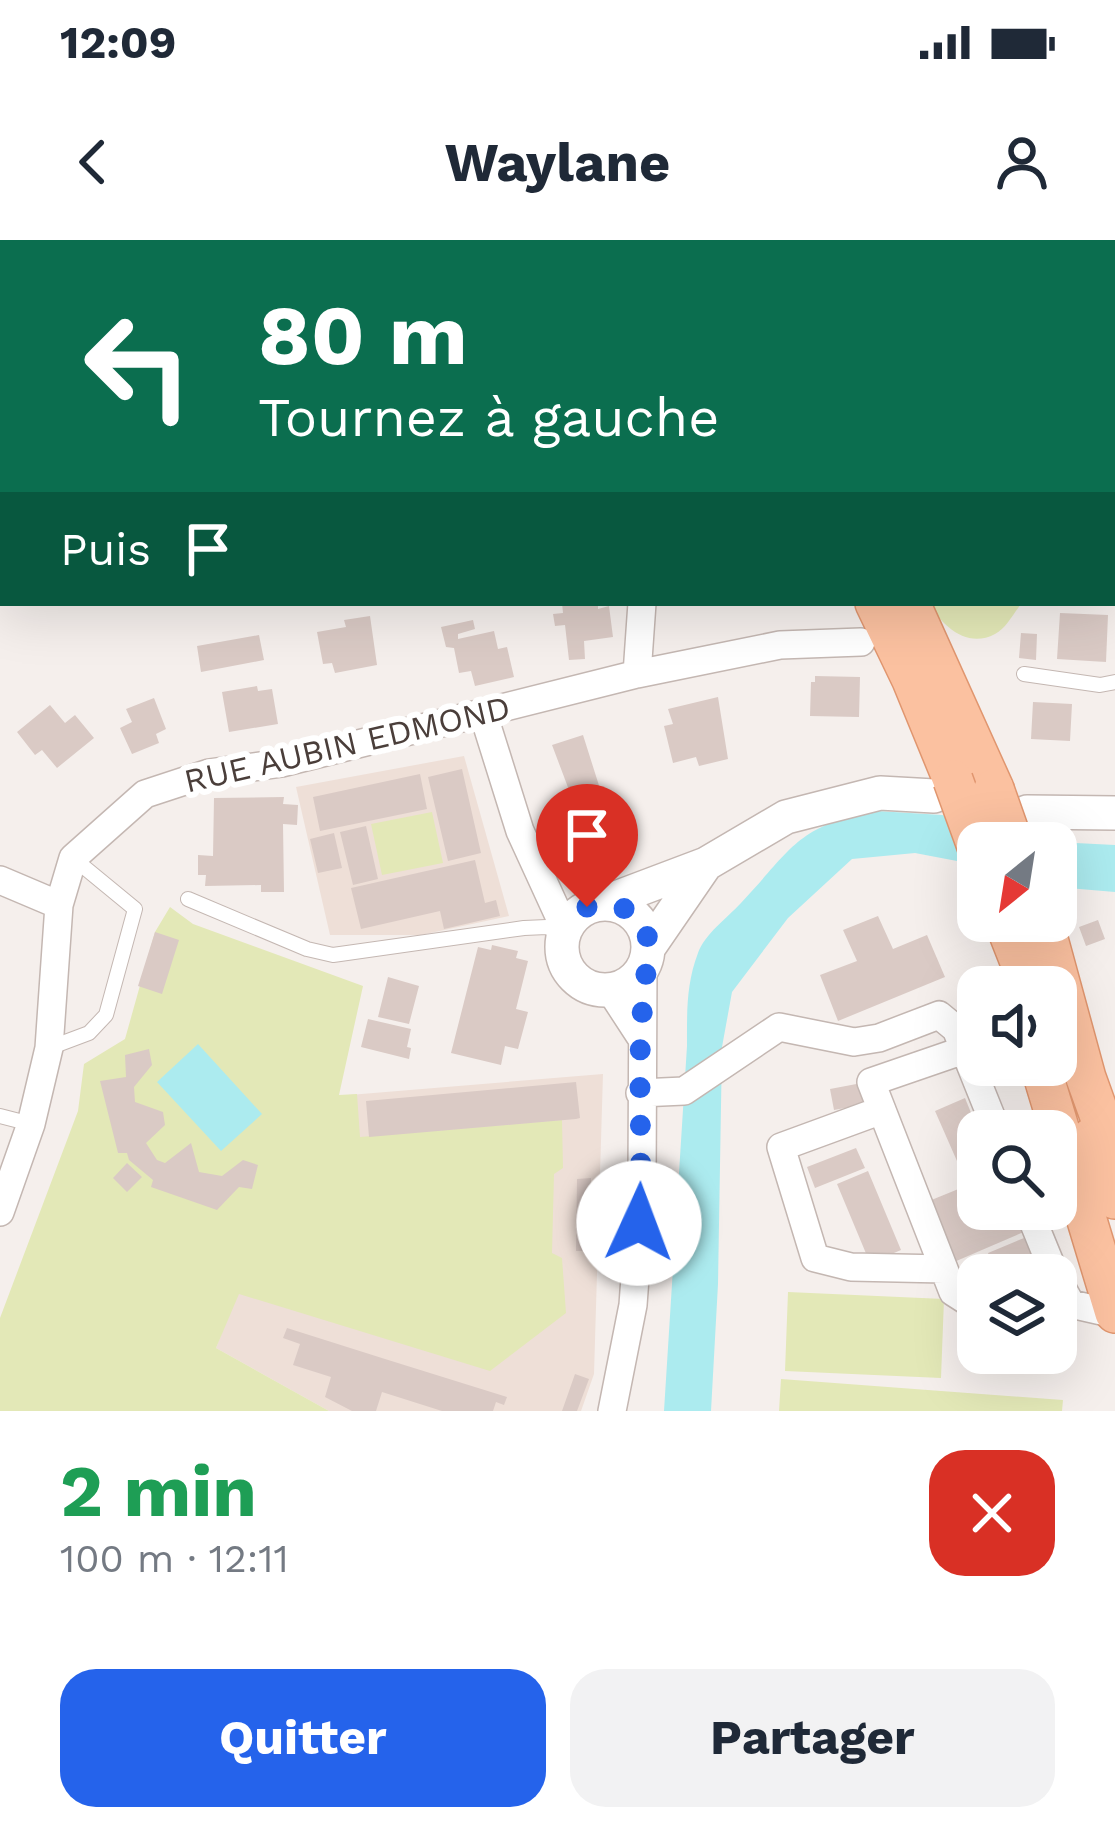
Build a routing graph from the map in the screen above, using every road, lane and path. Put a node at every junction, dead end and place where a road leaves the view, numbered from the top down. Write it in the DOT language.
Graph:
graph roads {
  1 [pos="642,606"];
  2 [pos="875,606"];
  3 [pos="911,606"];
  4 [pos="861,642"];
  5 [pos="637,674"];
  6 [pos="1024,674"];
  7 [pos="1115,682"];
  8 [pos="483,713"];
  9 [pos="943,788"];
  10 [pos="1115,813"];
  11 [pos="962,822"];
  12 [pos="1017,822"];
  13 [pos="1054,822"];
  14 [pos="73,858"];
  15 [pos="706,864"];
  16 [pos="0,880"];
  17 [pos="188,899"];
  18 [pos="59,905"];
  19 [pos="579,919"];
  20 [pos="1024,948"];
  21 [pos="646,957"];
  22 [pos="610,990"];
  23 [pos="957,1032"];
  24 [pos="640,1036"];
  25 [pos="49,1048"];
  26 [pos="957,1052"];
  27 [pos="1046,1086"];
  28 [pos="1071,1086"];
  29 [pos="640,1093"];
  30 [pos="1115,1098"];
  31 [pos="882,1110"];
  32 [pos="0,1116"];
  33 [pos="31,1124"];
  34 [pos="1115,1158"];
  35 [pos="1115,1199"];
  36 [pos="0,1212"];
  37 [pos="944,1270"];
  38 [pos="957,1297"];
  39 [pos="1077,1306"];
  40 [pos="1115,1314"];
  41 [pos="612,1411"];
  1 -- 5 [label="street"];
  2 -- 9 [label="main road"];
  3 -- 12 [label="main road, bridge"];
  4 -- 5 [label="street, RUE AUBIN EDMOND"];
  5 -- 8 [label="street, RUE AUBIN EDMOND"];
  6 -- 7 [label="lane"];
  8 -- 14 [label="street, RUE AUBIN EDMOND"];
  8 -- 19 [label="street"];
  9 -- 11 [label="main road, bridge"];
  9 -- 15 [label="street"];
  10 -- 13 [label="street"];
  14 -- 18 [label="street"];
  14 -- 25 [label="lane"];
  15 -- 19 [label="street"];
  15 -- 21 [label="street"];
  16 -- 18 [label="street"];
  17 -- 19 [label="lane"];
  18 -- 25 [label="street"];
  19 -- 21 [label="street"];
  19 -- 22 [label="street"];
  20 -- 30 [label="main road"];
  20 -- 34 [label="main road"];
  21 -- 22 [label="street"];
  21 -- 24 [label="street"];
  22 -- 24 [label="street"];
  23 -- 29 [label="street"];
  24 -- 29 [label="street"];
  25 -- 33 [label="street"];
  26 -- 31 [label="street"];
  27 -- 40 [label="main road"];
  28 -- 35 [label="main road"];
  29 -- 41 [label="street"];
  31 -- 37 [label="street"];
  31 -- 37 [label="street"];
  32 -- 33 [label="lane"];
  33 -- 36 [label="street"];
  37 -- 38 [label="street"];
  39 -- 40 [label="street"];
}
